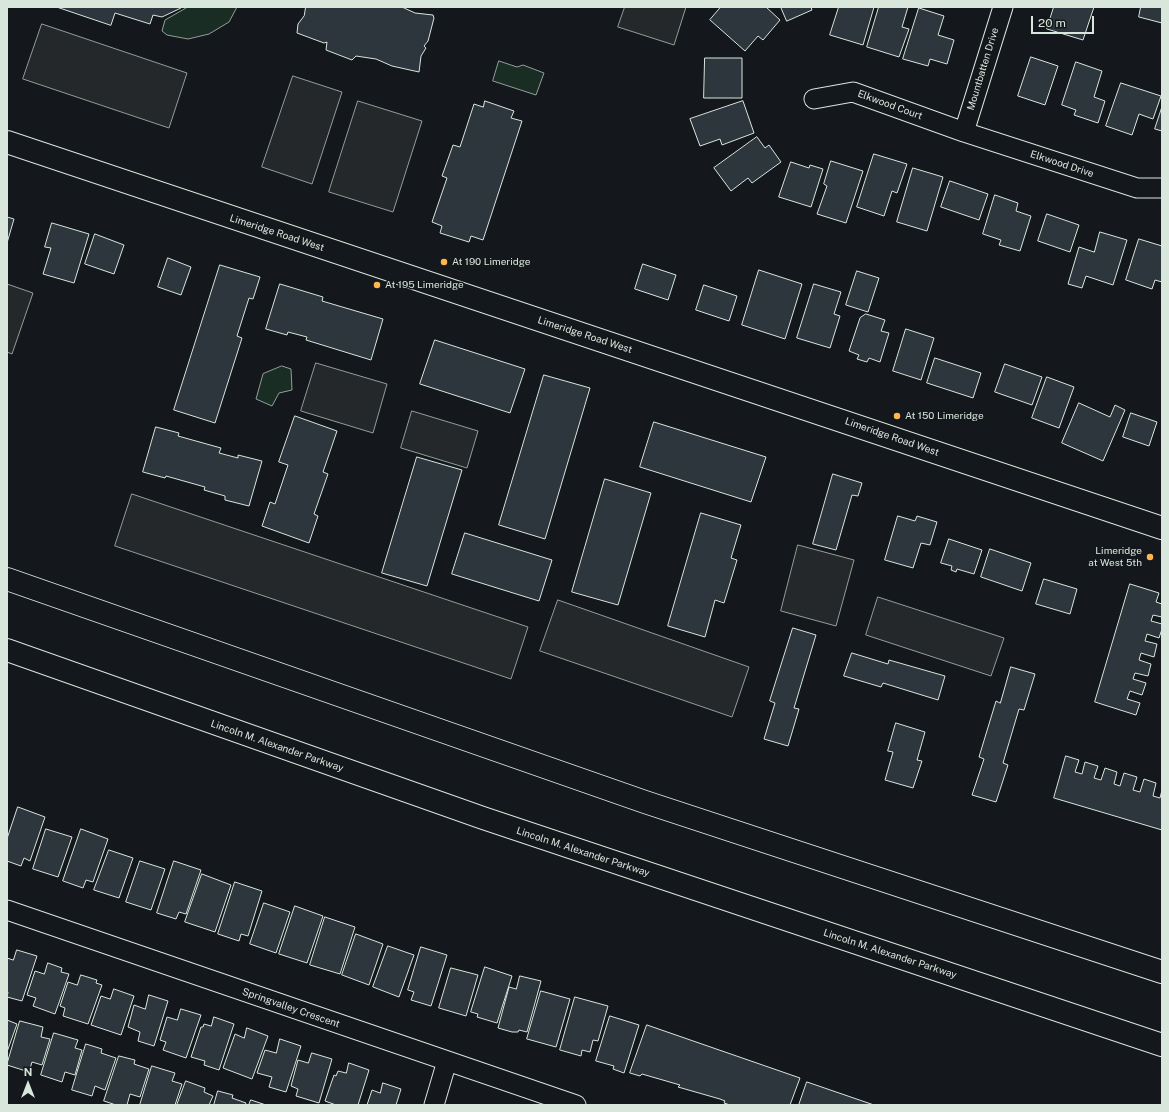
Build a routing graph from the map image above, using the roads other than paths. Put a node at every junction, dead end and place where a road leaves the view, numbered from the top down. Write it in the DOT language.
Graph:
graph roads {
  1 [pos="1003,7"];
  2 [pos="814,99"];
  3 [pos="964,132"];
  4 [pos="7,142"];
  5 [pos="1162,188"];
  6 [pos="1162,528"];
  7 [pos="7,579"];
  8 [pos="7,650"];
  9 [pos="7,910"];
  10 [pos="1162,972"];
  11 [pos="1162,1045"];
  12 [pos="447,1061"];
  13 [pos="434,1105"];
  14 [pos="576,1105"];
  1 -- 3 [label="street, Mountbatten Drive"];
  2 -- 3 [label="street, Elkwood Court"];
  3 -- 5 [label="street, Elkwood Drive"];
  4 -- 6 [label="main road, Limeridge Road West"];
  7 -- 10 [label="main road"];
  8 -- 11 [label="main road, Lincoln M. Alexander Parkway"];
  9 -- 12 [label="street, Springvalley Crescent"];
  12 -- 13 [label="street"];
  12 -- 14 [label="street, Springvalley Crescent"];
}
